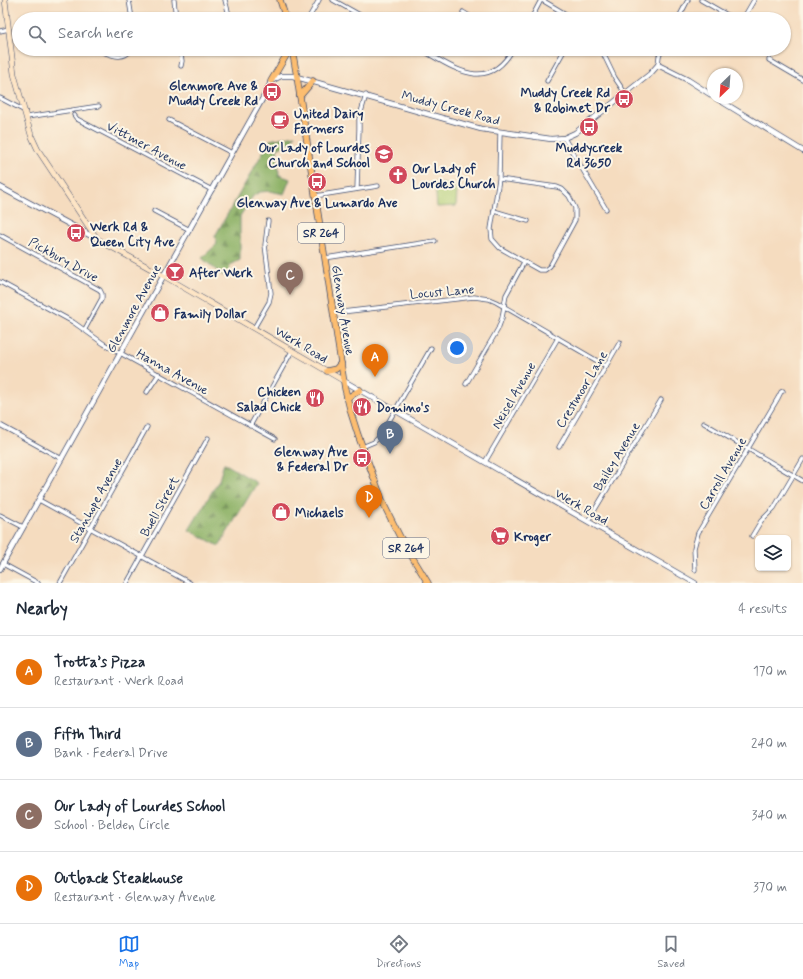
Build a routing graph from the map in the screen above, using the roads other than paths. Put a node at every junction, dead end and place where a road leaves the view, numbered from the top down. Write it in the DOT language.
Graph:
graph roads {
  1 [pos="5,0"];
  2 [pos="129,0"];
  3 [pos="174,0"];
  4 [pos="225,0"];
  5 [pos="280,0"];
  6 [pos="319,0"];
  7 [pos="333,0"];
  8 [pos="542,0"];
  9 [pos="688,0"];
  10 [pos="702,0"];
  11 [pos="754,0"];
  12 [pos="131,12"];
  13 [pos="175,12"];
  14 [pos="228,12"];
  15 [pos="284,12"];
  16 [pos="312,12"];
  17 [pos="354,12"];
  18 [pos="535,12"];
  19 [pos="562,12"];
  20 [pos="682,12"];
  21 [pos="722,12"];
  22 [pos="747,12"];
  23 [pos="9,29"];
  24 [pos="0,30"];
  25 [pos="114,56"];
  26 [pos="124,56"];
  27 [pos="181,56"];
  28 [pos="287,56"];
  29 [pos="292,56"];
  30 [pos="433,56"];
  31 [pos="510,56"];
  32 [pos="561,56"];
  33 [pos="604,56"];
  34 [pos="659,56"];
  35 [pos="769,60"];
  36 [pos="658,65"];
  37 [pos="181,66"];
  38 [pos="297,77"];
  39 [pos="803,80"];
  40 [pos="271,81"];
  41 [pos="313,81"];
  42 [pos="547,81"];
  43 [pos="707,92"];
  44 [pos="625,93"];
  45 [pos="366,95"];
  46 [pos="300,96"];
  47 [pos="0,98"];
  48 [pos="726,104"];
  49 [pos="100,106"];
  50 [pos="25,111"];
  51 [pos="74,115"];
  52 [pos="27,117"];
  53 [pos="169,120"];
  54 [pos="500,132"];
  55 [pos="564,138"];
  56 [pos="803,151"];
  57 [pos="232,154"];
  58 [pos="499,179"];
  59 [pos="378,186"];
  60 [pos="0,187"];
  61 [pos="357,189"];
  62 [pos="212,190"];
  63 [pos="315,196"];
  64 [pos="606,210"];
  65 [pos="154,211"];
  66 [pos="494,211"];
  67 [pos="268,221"];
  68 [pos="528,221"];
  69 [pos="190,230"];
  70 [pos="0,235"];
  71 [pos="97,239"];
  72 [pos="435,241"];
  73 [pos="325,258"];
  74 [pos="524,262"];
  75 [pos="164,276"];
  76 [pos="0,282"];
  77 [pos="504,307"];
  78 [pos="333,313"];
  79 [pos="254,328"];
  80 [pos="85,329"];
  81 [pos="558,338"];
  82 [pos="620,342"];
  83 [pos="431,348"];
  84 [pos="292,351"];
  85 [pos="121,353"];
  86 [pos="341,363"];
  87 [pos="606,366"];
  88 [pos="327,371"];
  89 [pos="159,374"];
  90 [pos="344,381"];
  91 [pos="466,384"];
  92 [pos="360,390"];
  93 [pos="783,391"];
  94 [pos="147,392"];
  95 [pos="347,398"];
  96 [pos="661,400"];
  97 [pos="395,410"];
  98 [pos="704,423"];
  99 [pos="0,426"];
  100 [pos="147,426"];
  101 [pos="250,426"];
  102 [pos="208,438"];
  103 [pos="275,439"];
  104 [pos="362,447"];
  105 [pos="559,447"];
  106 [pos="747,449"];
  107 [pos="803,458"];
  108 [pos="62,459"];
  109 [pos="485,462"];
  110 [pos="793,476"];
  111 [pos="803,481"];
  112 [pos="39,500"];
  113 [pos="0,515"];
  114 [pos="588,522"];
  115 [pos="24,527"];
  116 [pos="90,528"];
  117 [pos="752,536"];
  118 [pos="142,557"];
  119 [pos="3,564"];
  120 [pos="0,569"];
  121 [pos="696,570"];
  122 [pos="38,583"];
  123 [pos="60,583"];
  124 [pos="127,583"];
  125 [pos="190,583"];
  126 [pos="428,583"];
  127 [pos="695,583"];
  1 -- 23 [label="main road"];
  2 -- 12 [label="street"];
  3 -- 13 [label="street"];
  4 -- 14 [label="street"];
  5 -- 15 [label="main road"];
  6 -- 16 [label="street"];
  7 -- 17 [label="street"];
  8 -- 18 [label="street"];
  8 -- 19 [label="street"];
  9 -- 20 [label="street"];
  10 -- 21 [label="street"];
  11 -- 22 [label="street"];
  23 -- 24 [label="street"];
  23 -- 50 [label="main road"];
  25 -- 26 [label="street"];
  27 -- 37 [label="street"];
  28 -- 40 [label="main road"];
  29 -- 38 [label="main road, Glenway Avenue / SR 264"];
  30 -- 31 [label="street"];
  32 -- 42 [label="street"];
  33 -- 44 [label="street"];
  34 -- 36 [label="street"];
  35 -- 39 [label="street"];
  36 -- 43 [label="street"];
  36 -- 44 [label="street, Muddy Creek Road"];
  38 -- 40 [label="street"];
  38 -- 41 [label="street, Muddy Creek Road"];
  38 -- 46 [label="main road, Glenway Avenue / SR 264"];
  40 -- 57 [label="street, Glenmore Avenue"];
  41 -- 45 [label="street, Muddy Creek Road"];
  41 -- 46 [label="main road"];
  44 -- 55 [label="street, Muddy Creek Road"];
  45 -- 54 [label="street, Muddy Creek Road"];
  45 -- 61 [label="street"];
  46 -- 63 [label="main road, Glenway Avenue / SR 264"];
  47 -- 50 [label="street"];
  48 -- 56 [label="street"];
  49 -- 52 [label="street"];
  50 -- 52 [label="main road"];
  51 -- 62 [label="street, Vittmer Avenue"];
  52 -- 71 [label="main road"];
  53 -- 57 [label="street"];
  54 -- 55 [label="street, Muddy Creek Road"];
  54 -- 58 [label="street"];
  55 -- 64 [label="street"];
  57 -- 62 [label="street, Glenmore Avenue"];
  58 -- 66 [label="street"];
  58 -- 74 [label="street"];
  59 -- 61 [label="street"];
  60 -- 71 [label="street, Werk Road"];
  61 -- 63 [label="street"];
  62 -- 69 [label="street, Glenmore Avenue"];
  63 -- 73 [label="main road, Glenway Avenue / SR 264"];
  65 -- 69 [label="street"];
  66 -- 68 [label="street"];
  66 -- 74 [label="street"];
  67 -- 79 [label="street"];
  69 -- 75 [label="street, Glenmore Avenue"];
  70 -- 80 [label="street, Pickbury Drive"];
  71 -- 75 [label="main road, Werk Road"];
  72 -- 73 [label="street"];
  73 -- 78 [label="main road, Glenway Avenue / SR 264"];
  74 -- 77 [label="street"];
  75 -- 79 [label="main road, Werk Road"];
  75 -- 85 [label="street, Glenmore Avenue"];
  76 -- 80 [label="street, Hanna Avenue"];
  77 -- 78 [label="street, Locust Lane"];
  77 -- 81 [label="street, Locust Lane"];
  77 -- 91 [label="street"];
  78 -- 86 [label="main road, Glenway Avenue / SR 264"];
  79 -- 84 [label="main road, Werk Road"];
  80 -- 85 [label="street, Hanna Avenue"];
  81 -- 87 [label="street, Locust Lane"];
  81 -- 109 [label="street, Neisel Avenue"];
  82 -- 87 [label="street, Crestmoor Lane"];
  83 -- 97 [label="street"];
  84 -- 88 [label="main road, Werk Road"];
  84 -- 101 [label="street"];
  85 -- 89 [label="street, Hanna Avenue"];
  85 -- 108 [label="street, Glenmore Avenue"];
  86 -- 88 [label="main road"];
  86 -- 90 [label="main road, Glenway Avenue / SR 264"];
  87 -- 105 [label="street, Crestmoor Lane"];
  88 -- 90 [label="main road, Werk Road"];
  89 -- 94 [label="street"];
  89 -- 101 [label="street, Hanna Avenue"];
  90 -- 92 [label="street, Werk Road"];
  90 -- 95 [label="main road, Glenway Avenue / SR 264"];
  92 -- 95 [label="main road"];
  92 -- 97 [label="street, Werk Road"];
  93 -- 106 [label="street, Carroll Avenue"];
  95 -- 104 [label="main road, Glenway Avenue / SR 264"];
  96 -- 114 [label="street, Bailey Avenue"];
  97 -- 104 [label="street"];
  97 -- 109 [label="street, Werk Road"];
  98 -- 106 [label="street"];
  99 -- 108 [label="street"];
  100 -- 116 [label="street, Stanhope Avenue"];
  101 -- 103 [label="street, Hanna Avenue"];
  102 -- 118 [label="street, Buell Street"];
  104 -- 126 [label="main road, Glenway Avenue / SR 264"];
  106 -- 110 [label="street"];
  106 -- 121 [label="street, Carroll Avenue"];
  107 -- 110 [label="street"];
  108 -- 112 [label="street, Glenmore Avenue"];
  109 -- 114 [label="street, Werk Road"];
  110 -- 111 [label="street"];
  110 -- 117 [label="street"];
  112 -- 115 [label="street, Glenmore Avenue"];
  112 -- 116 [label="street"];
  113 -- 115 [label="street"];
  114 -- 127 [label="street, Werk Road"];
  115 -- 119 [label="street, Glenmore Avenue"];
  116 -- 118 [label="street"];
  116 -- 123 [label="street, Stanhope Avenue"];
  118 -- 124 [label="street, Buell Street"];
  118 -- 125 [label="street"];
  119 -- 120 [label="street, Glenmore Avenue"];
  119 -- 122 [label="street"];
}
